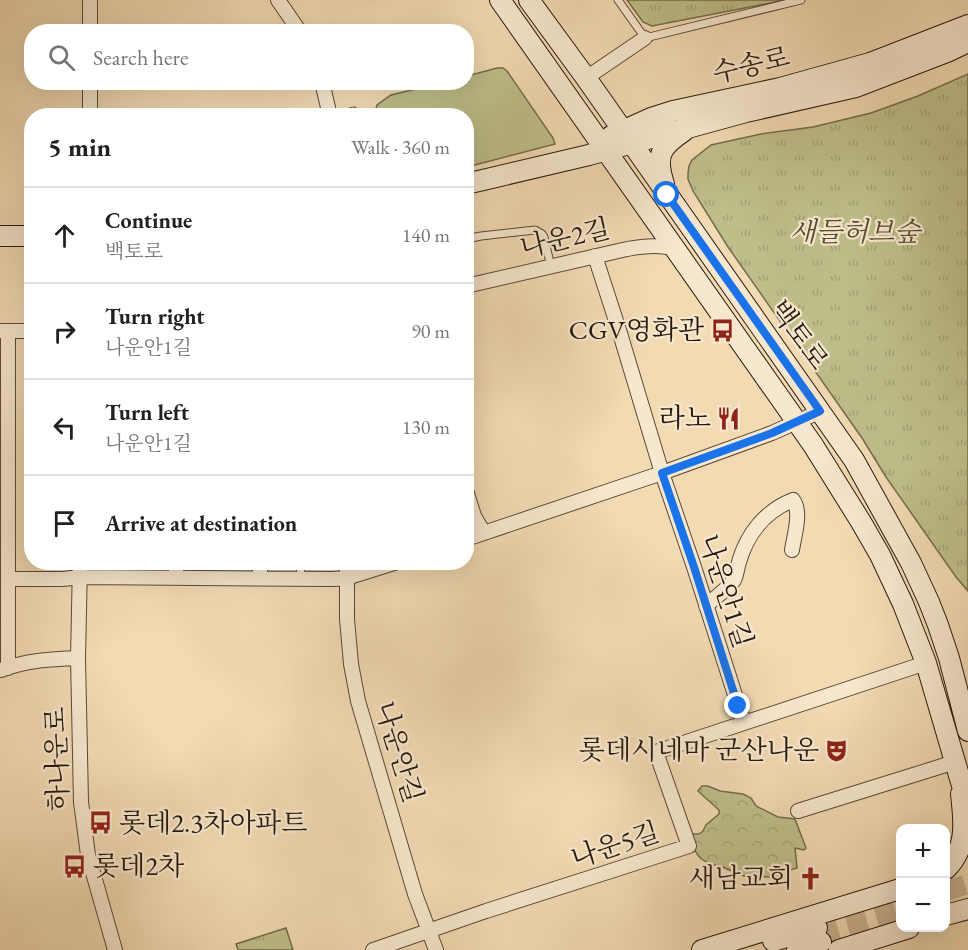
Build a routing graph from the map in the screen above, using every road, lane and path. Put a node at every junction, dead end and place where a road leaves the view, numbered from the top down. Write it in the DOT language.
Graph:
graph roads {
  1 [pos="90,0"];
  2 [pos="279,0"];
  3 [pos="500,0"];
  4 [pos="530,0"];
  5 [pos="618,0"];
  6 [pos="801,0"];
  7 [pos="90,24"];
  8 [pos="295,24"];
  9 [pos="968,25"];
  10 [pos="645,38"];
  11 [pos="968,42"];
  12 [pos="586,78"];
  13 [pos="90,90"];
  14 [pos="324,90"];
  15 [pos="90,108"];
  16 [pos="330,108"];
  17 [pos="705,123"];
  18 [pos="627,137"];
  19 [pos="602,146"];
  20 [pos="474,182"];
  21 [pos="667,195"];
  22 [pos="0,236"];
  23 [pos="24,236"];
  24 [pos="474,237"];
  25 [pos="675,249"];
  26 [pos="595,256"];
  27 [pos="550,267"];
  28 [pos="474,284"];
  29 [pos="4,331"];
  30 [pos="24,331"];
  31 [pos="820,411"];
  32 [pos="797,423"];
  33 [pos="662,473"];
  34 [pos="474,516"];
  35 [pos="484,533"];
  36 [pos="474,536"];
  37 [pos="792,550"];
  38 [pos="80,570"];
  39 [pos="176,570"];
  40 [pos="260,570"];
  41 [pos="300,570"];
  42 [pos="346,570"];
  43 [pos="372,570"];
  44 [pos="80,577"];
  45 [pos="176,578"];
  46 [pos="260,578"];
  47 [pos="346,578"];
  48 [pos="8,579"];
  49 [pos="301,579"];
  50 [pos="706,606"];
  51 [pos="78,658"];
  52 [pos="926,663"];
  53 [pos="4,669"];
  54 [pos="744,723"];
  55 [pos="968,731"];
  56 [pos="957,768"];
  57 [pos="968,806"];
  58 [pos="798,812"];
  59 [pos="950,863"];
  60 [pos="968,868"];
  61 [pos="950,873"];
  62 [pos="896,890"];
  63 [pos="968,909"];
  64 [pos="950,914"];
  65 [pos="950,916"];
  66 [pos="968,916"];
  67 [pos="896,929"];
  68 [pos="429,931"];
  69 [pos="825,940"];
  70 [pos="115,950"];
  71 [pos="373,950"];
  72 [pos="436,950"];
  73 [pos="702,950"];
  74 [pos="744,950"];
  75 [pos="797,950"];
  1 -- 7 [label="street"];
  2 -- 8 [label="street"];
  3 -- 19 [label="street, 백토로"];
  4 -- 12 [label="street, 백토로"];
  5 -- 10 [label="lane"];
  6 -- 10 [label="lane"];
  9 -- 18 [label="street, 수송로"];
  10 -- 12 [label="street"];
  11 -- 17 [label="street, 수송로"];
  12 -- 18 [label="street, 백토로"];
  13 -- 15 [label="street"];
  14 -- 16 [label="street"];
  17 -- 18 [label="street, 수송로"];
  17 -- 21 [label="street"];
  18 -- 19 [label="street, 수송로"];
  18 -- 21 [label="street, 백토로"];
  19 -- 20 [label="street, 수송로"];
  19 -- 25 [label="street, 백토로"];
  21 -- 31 [label="street, 백토로"];
  22 -- 23 [label="street"];
  24 -- 27 [label="lane"];
  25 -- 26 [label="street, 나운2길"];
  25 -- 32 [label="street, 백토로"];
  26 -- 27 [label="street, 나운2길"];
  26 -- 33 [label="street, 나운안1길"];
  27 -- 28 [label="street, 나운2길"];
  29 -- 30 [label="street"];
  29 -- 48 [label="street"];
  31 -- 32 [label="street"];
  31 -- 55 [label="street, 백토로"];
  32 -- 33 [label="street"];
  32 -- 52 [label="street, 백토로"];
  33 -- 35 [label="street"];
  33 -- 50 [label="street, 나운안1길"];
  34 -- 35 [label="street"];
  35 -- 36 [label="street"];
  37 -- 50 [label="street"];
  38 -- 44 [label="street, 하나운로"];
  39 -- 45 [label="street"];
  40 -- 46 [label="street"];
  41 -- 49 [label="lane"];
  42 -- 47 [label="street, 나운안길"];
  43 -- 47 [label="street"];
  44 -- 45 [label="street"];
  44 -- 48 [label="street"];
  44 -- 51 [label="street, 하나운로"];
  45 -- 46 [label="street"];
  46 -- 49 [label="street"];
  47 -- 49 [label="street"];
  47 -- 68 [label="street, 나운안길"];
  48 -- 53 [label="street"];
  50 -- 54 [label="street, 나운안1길"];
  51 -- 53 [label="street"];
  51 -- 70 [label="street, 하나운로"];
  52 -- 54 [label="street"];
  52 -- 56 [label="street, 백토로"];
  54 -- 68 [label="street, 나운5길"];
  56 -- 57 [label="street, 백토로"];
  56 -- 58 [label="street"];
  56 -- 59 [label="street"];
  60 -- 61 [label="street"];
  62 -- 73 [label="street"];
  63 -- 64 [label="street"];
  65 -- 66 [label="street"];
  67 -- 69 [label="street"];
  68 -- 71 [label="street, 나운5길"];
  68 -- 72 [label="street, 나운안길"];
  69 -- 74 [label="street"];
  69 -- 75 [label="street"];
}
